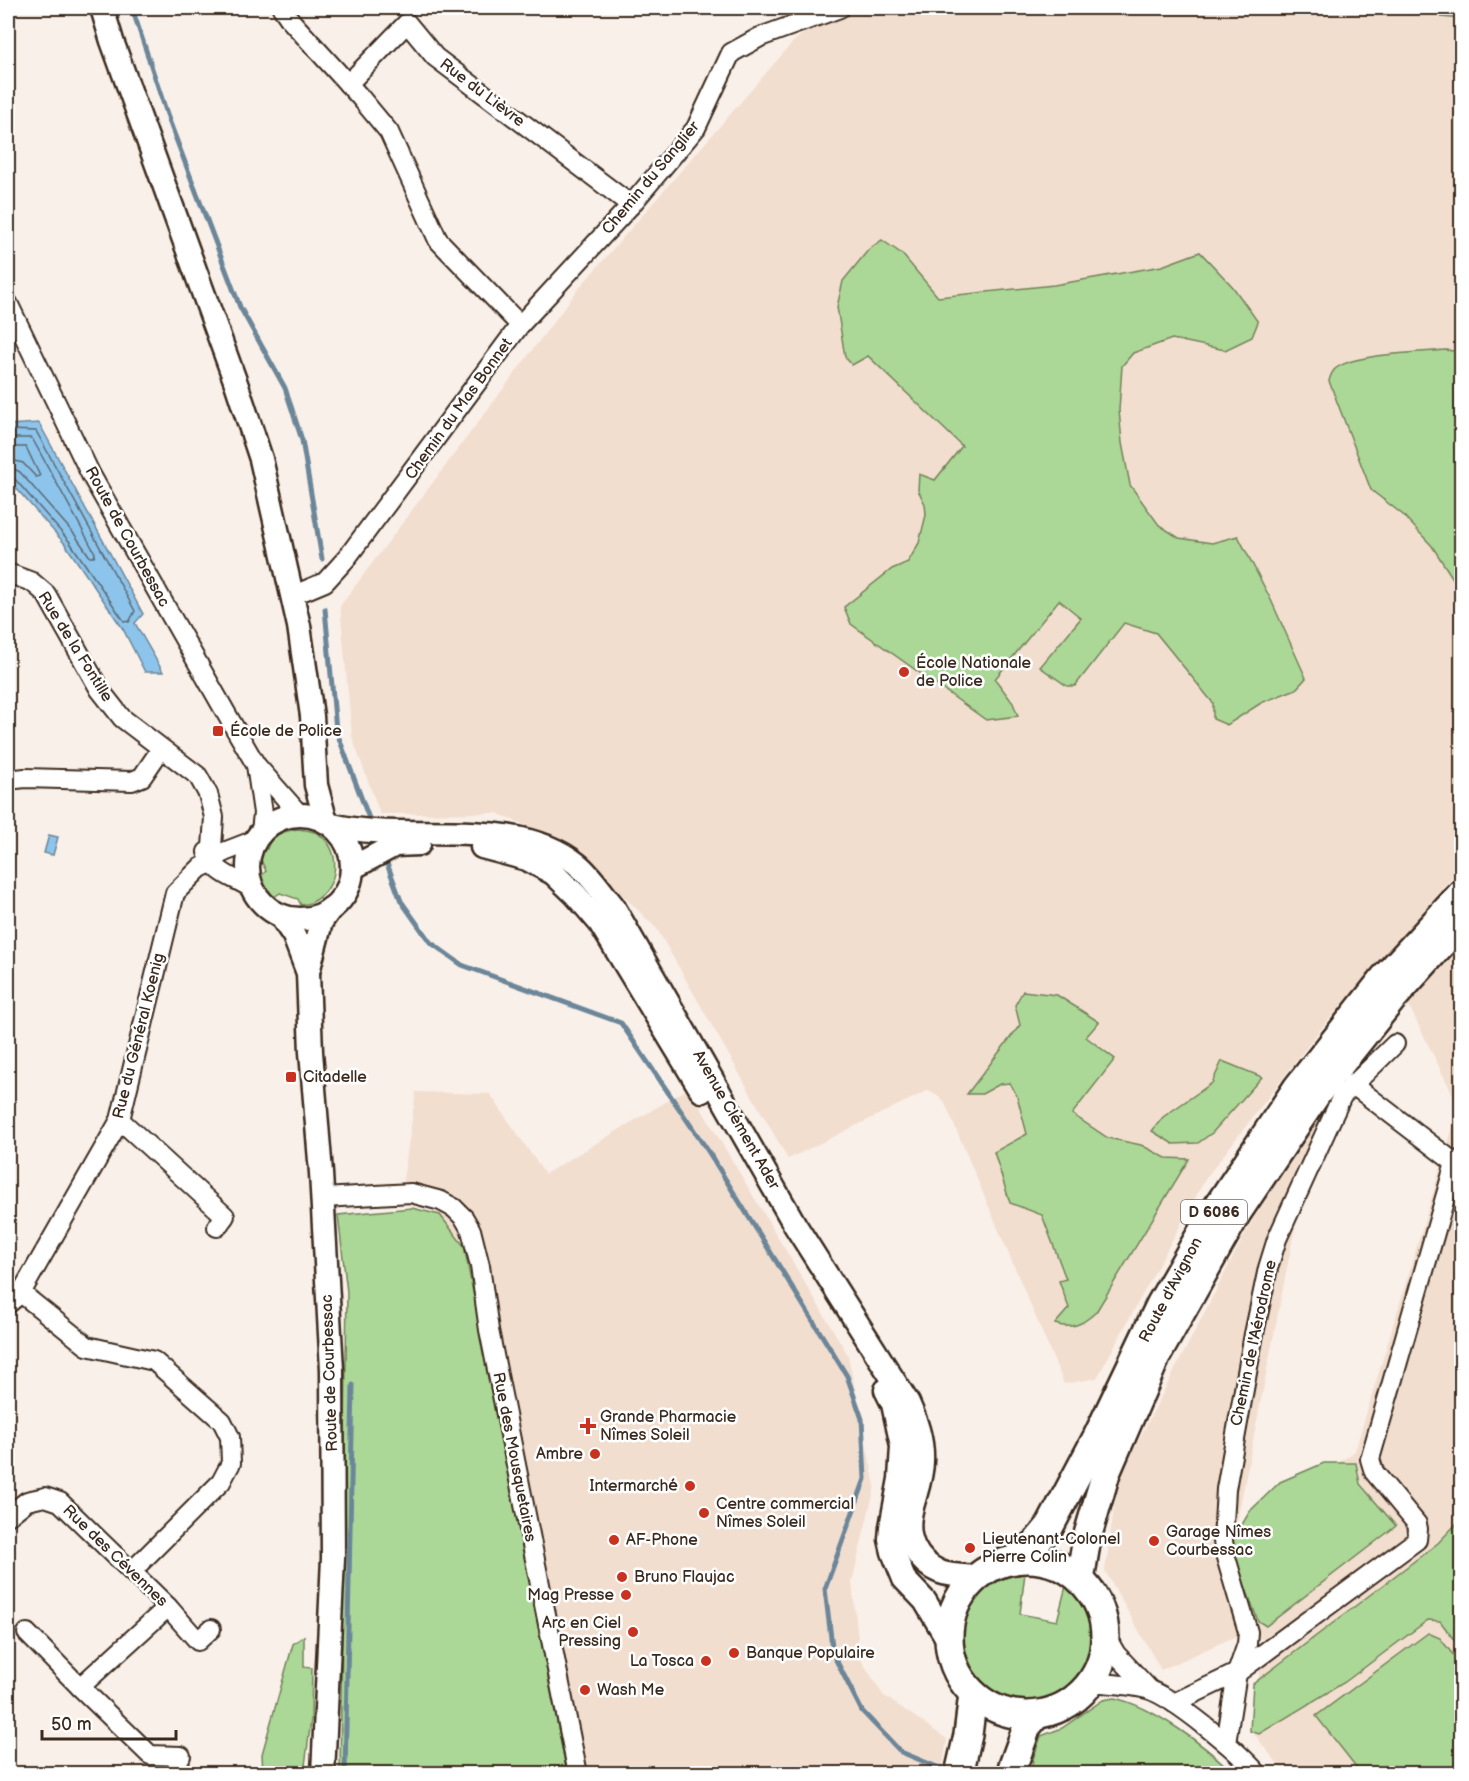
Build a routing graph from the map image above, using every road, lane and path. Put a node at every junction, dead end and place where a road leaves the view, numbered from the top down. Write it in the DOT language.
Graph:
graph roads {
  1 [pos="102,8"];
  2 [pos="282,8"];
  3 [pos="840,8"];
  4 [pos="348,84"];
  5 [pos="631,205"];
  6 [pos="8,303"];
  7 [pos="520,325"];
  8 [pos="8,573"];
  9 [pos="294,595"];
  10 [pos="161,749"];
  11 [pos="256,765"];
  12 [pos="8,780"];
  13 [pos="316,785"];
  14 [pos="302,815"];
  15 [pos="329,824"];
  16 [pos="258,836"];
  17 [pos="211,863"];
  18 [pos="352,868"];
  19 [pos="254,890"];
  20 [pos="1461,893"];
  21 [pos="330,909"];
  22 [pos="280,915"];
  23 [pos="1461,921"];
  24 [pos="308,973"];
  25 [pos="1395,1044"];
  26 [pos="1352,1084"];
  27 [pos="120,1120"];
  28 [pos="323,1198"];
  29 [pos="217,1227"];
  30 [pos="14,1299"];
  31 [pos="8,1517"];
  32 [pos="1015,1560"];
  33 [pos="132,1571"];
  34 [pos="977,1577"];
  35 [pos="1080,1580"];
  36 [pos="168,1607"];
  37 [pos="211,1629"];
  38 [pos="27,1633"];
  39 [pos="1105,1635"];
  40 [pos="948,1640"];
  41 [pos="1237,1673"];
  42 [pos="1090,1682"];
  43 [pos="80,1687"];
  44 [pos="1149,1689"];
  45 [pos="973,1694"];
  46 [pos="1174,1703"];
  47 [pos="1036,1715"];
  48 [pos="1226,1743"];
  49 [pos="181,1756"];
  50 [pos="323,1773"];
  51 [pos="578,1773"];
  52 [pos="959,1773"];
  53 [pos="1011,1773"];
  54 [pos="1258,1773"];
  1 -- 9 [label="street"];
  2 -- 4 [label="street, Chemin du Mas Bonnet"];
  3 -- 5 [label="street, Chemin du Sanglier"];
  4 -- 5 [label="street, Rue du Lièvre"];
  4 -- 7 [label="street, Chemin du Mas Bonnet"];
  5 -- 7 [label="street, Chemin du Sanglier"];
  6 -- 11 [label="street, Route de Courbessac"];
  7 -- 9 [label="street, Chemin du Mas Bonnet"];
  8 -- 10 [label="street, Rue de la Fontille"];
  9 -- 13 [label="street"];
  10 -- 12 [label="street"];
  10 -- 17 [label="street, Rue de la Fontille"];
  11 -- 14 [label="street, Route de Courbessac"];
  11 -- 16 [label="street, Route de Courbessac"];
  13 -- 14 [label="street"];
  13 -- 15 [label="street"];
  14 -- 15 [label="street"];
  14 -- 16 [label="street"];
  15 -- 18 [label="street"];
  15 -- 34 [label="street, Avenue Clément Ader"];
  16 -- 17 [label="street, Rue du Général Koenig"];
  16 -- 19 [label="street"];
  17 -- 19 [label="street"];
  17 -- 27 [label="street, Rue du Général Koenig"];
  18 -- 21 [label="street"];
  18 -- 40 [label="street, Avenue Clément Ader"];
  19 -- 22 [label="street"];
  20 -- 32 [label="main road, Route d'Avignon / D 6086"];
  21 -- 22 [label="street"];
  21 -- 24 [label="street, Route de Courbessac"];
  22 -- 24 [label="street, Route de Courbessac"];
  23 -- 35 [label="main road, Route d'Avignon / D 6086"];
  24 -- 28 [label="street, Route de Courbessac"];
  25 -- 26 [label="street, Chemin de l'Aérodrome"];
  26 -- 41 [label="street, Chemin de l'Aérodrome"];
  26 -- 41 [label="street"];
  27 -- 29 [label="street"];
  27 -- 30 [label="street, Rue du Général Koenig"];
  28 -- 50 [label="street, Route de Courbessac"];
  28 -- 51 [label="street, Rue des Mousquetaires"];
  30 -- 33 [label="street"];
  31 -- 33 [label="street, Rue des Cévennes"];
  32 -- 34 [label="main road"];
  32 -- 35 [label="main road"];
  33 -- 36 [label="street, Rue des Cévennes"];
  34 -- 40 [label="main road"];
  35 -- 39 [label="main road"];
  36 -- 37 [label="street, Rue des Cévennes"];
  36 -- 43 [label="street"];
  38 -- 43 [label="street"];
  39 -- 42 [label="main road"];
  39 -- 44 [label="street"];
  40 -- 45 [label="main road"];
  41 -- 46 [label="street"];
  41 -- 48 [label="street, Chemin de l'Aérodrome"];
  42 -- 44 [label="street"];
  42 -- 47 [label="main road"];
  43 -- 49 [label="street"];
  44 -- 46 [label="street"];
  45 -- 47 [label="main road"];
  45 -- 52 [label="main road"];
  46 -- 48 [label="street"];
  47 -- 53 [label="main road"];
  48 -- 54 [label="street"];
}
